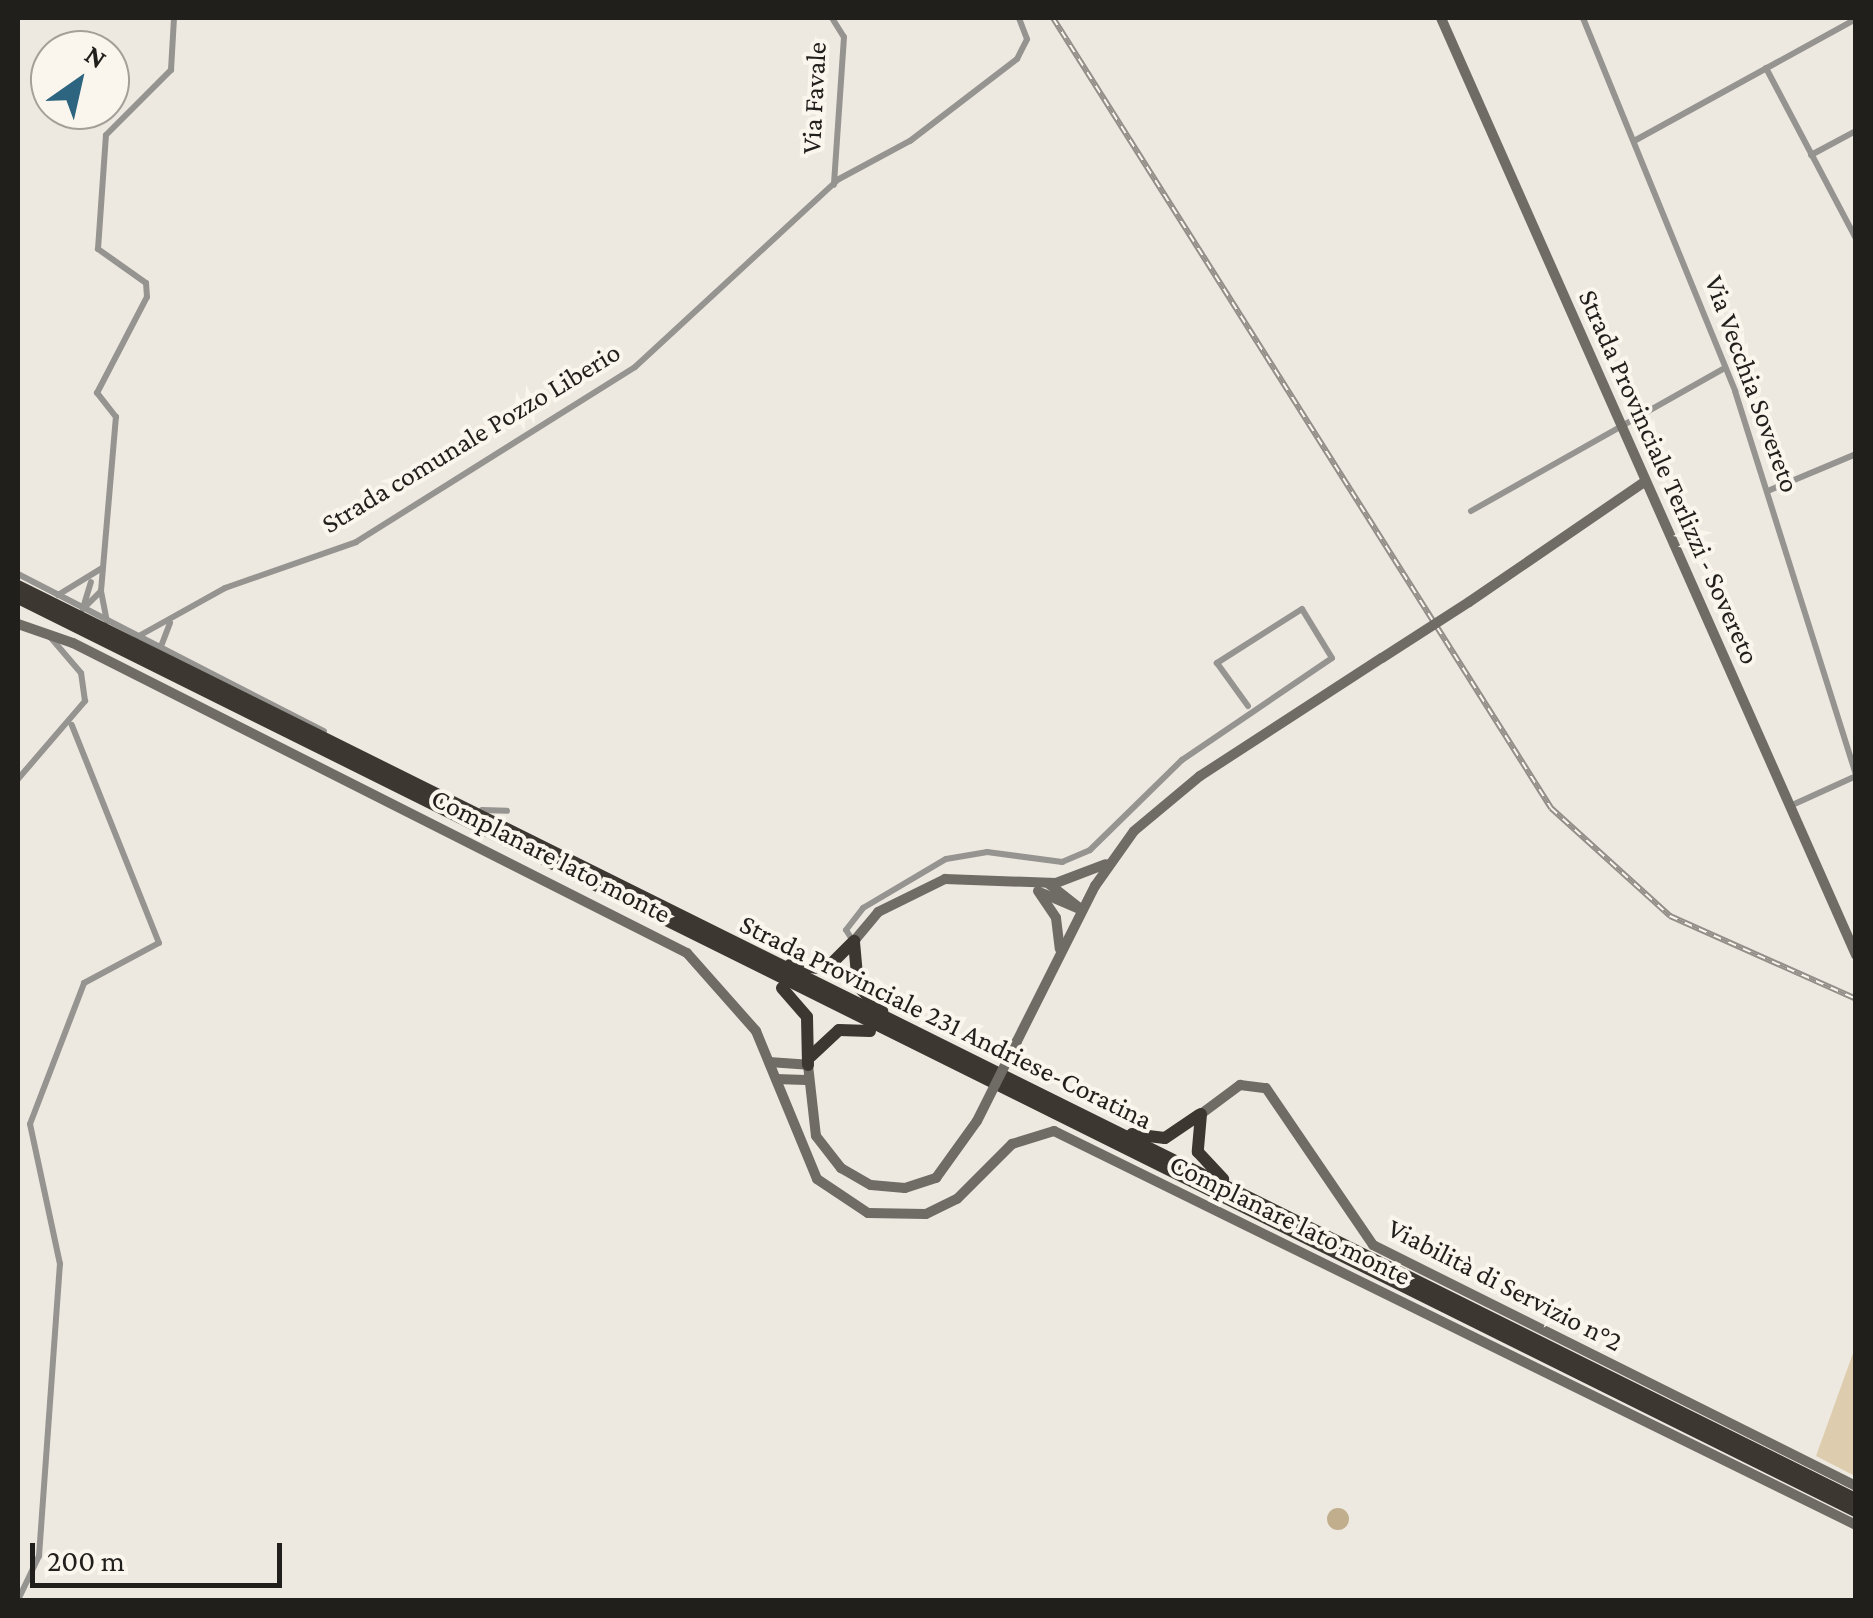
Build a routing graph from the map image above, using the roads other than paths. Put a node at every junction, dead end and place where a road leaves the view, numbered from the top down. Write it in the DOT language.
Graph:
graph roads {
  1 [pos="174,18"];
  2 [pos="832,18"];
  3 [pos="1019,18"];
  4 [pos="1441,18"];
  5 [pos="1584,18"];
  6 [pos="1856,19"];
  7 [pos="1766,68"];
  8 [pos="1856,131"];
  9 [pos="1634,141"];
  10 [pos="1811,155"];
  11 [pos="834,184"];
  12 [pos="1856,239"];
  13 [pos="1725,368"];
  14 [pos="1621,425"];
  15 [pos="1856,454"];
  16 [pos="1646,481"];
  17 [pos="1770,490"];
  18 [pos="1652,494"];
  19 [pos="1625,502"];
  20 [pos="1471,511"];
  21 [pos="102,568"];
  22 [pos="18,574"];
  23 [pos="92,582"];
  24 [pos="18,586"];
  25 [pos="101,591"];
  26 [pos="56,595"];
  27 [pos="18,599"];
  28 [pos="83,610"];
  29 [pos="107,622"];
  30 [pos="170,623"];
  31 [pos="18,624"];
  32 [pos="41,628"];
  33 [pos="136,637"];
  34 [pos="160,649"];
  35 [pos="1248,706"];
  36 [pos="72,725"];
  37 [pos="1856,775"];
  38 [pos="18,779"];
  39 [pos="1790,806"];
  40 [pos="507,812"];
  41 [pos="1114,859"];
  42 [pos="1042,887"];
  43 [pos="1082,910"];
  44 [pos="682,926"];
  45 [pos="854,941"];
  46 [pos="1060,954"];
  47 [pos="1856,955"];
  48 [pos="809,1061"];
  49 [pos="769,1062"];
  50 [pos="973,1069"];
  51 [pos="776,1078"];
  52 [pos="806,1080"];
  53 [pos="1064,1108"];
  54 [pos="1202,1114"];
  55 [pos="1314,1232"];
  56 [pos="1856,1486"];
  57 [pos="1856,1499"];
  58 [pos="1856,1511"];
  59 [pos="1856,1526"];
  60 [pos="18,1600"];
  1 -- 21 [label="street"];
  2 -- 11 [label="street, Via Favale"];
  3 -- 11 [label="street, Strada comunale Pozzo Liberio"];
  4 -- 14 [label="street, Strada Provinciale Terlizzi - Sovereto"];
  5 -- 9 [label="street, Via Vecchia Sovereto"];
  6 -- 7 [label="street"];
  7 -- 9 [label="street"];
  7 -- 10 [label="street"];
  8 -- 10 [label="street"];
  9 -- 13 [label="street, Via Vecchia Sovereto"];
  10 -- 12 [label="street"];
  11 -- 30 [label="street, Strada comunale Pozzo Liberio"];
  13 -- 14 [label="street"];
  13 -- 17 [label="street, Via Vecchia Sovereto"];
  14 -- 16 [label="street, Strada Provinciale Terlizzi - Sovereto"];
  14 -- 20 [label="street"];
  15 -- 17 [label="street"];
  16 -- 18 [label="street, Strada Provinciale Terlizzi - Sovereto"];
  16 -- 19 [label="street"];
  17 -- 37 [label="street, Via Vecchia Sovereto"];
  18 -- 19 [label="street"];
  18 -- 39 [label="street, Strada Provinciale Terlizzi - Sovereto"];
  19 -- 41 [label="street, bridge"];
  21 -- 23 [label="street"];
  21 -- 25 [label="street"];
  22 -- 26 [label="street"];
  23 -- 26 [label="street"];
  23 -- 28 [label="street"];
  24 -- 44 [label="highway, Strada Provinciale 231 Andriese-Coratina"];
  25 -- 28 [label="street"];
  25 -- 29 [label="street"];
  26 -- 28 [label="street"];
  27 -- 44 [label="highway, Strada Provinciale 231 Andriese-Coratina"];
  28 -- 29 [label="street"];
  29 -- 33 [label="street"];
  30 -- 33 [label="street, Strada comunale Pozzo Liberio"];
  30 -- 34 [label="street"];
  31 -- 32 [label="street, Complanare lato monte"];
  32 -- 36 [label="street"];
  32 -- 49 [label="street, Complanare lato monte"];
  33 -- 34 [label="street"];
  34 -- 40 [label="street"];
  35 -- 45 [label="street"];
  36 -- 38 [label="street"];
  36 -- 60 [label="street"];
  37 -- 39 [label="street"];
  39 -- 47 [label="street, Strada Provinciale Terlizzi - Sovereto"];
  41 -- 42 [label="street"];
  41 -- 43 [label="street"];
  42 -- 43 [label="street"];
  42 -- 45 [label="street"];
  42 -- 46 [label="street"];
  43 -- 46 [label="street"];
  44 -- 45 [label="highway"];
  44 -- 48 [label="highway"];
  44 -- 50 [label="highway, Strada Provinciale 231 Andriese-Coratina"];
  45 -- 50 [label="highway"];
  46 -- 52 [label="street, bridge"];
  48 -- 49 [label="street"];
  48 -- 50 [label="highway"];
  48 -- 52 [label="street"];
  49 -- 51 [label="street, Complanare lato monte"];
  50 -- 53 [label="highway, Strada Provinciale 231 Andriese-Coratina"];
  50 -- 58 [label="highway, Strada Provinciale 231 Andriese-Coratina"];
  51 -- 52 [label="street"];
  51 -- 59 [label="street, Complanare lato monte"];
  53 -- 54 [label="highway"];
  53 -- 55 [label="highway, Strada Provinciale 231 Andriese-Coratina"];
  54 -- 55 [label="highway"];
  54 -- 56 [label="street, Viabilità di Servizio n°2"];
  55 -- 57 [label="highway, Strada Provinciale 231 Andriese-Coratina"];
}
